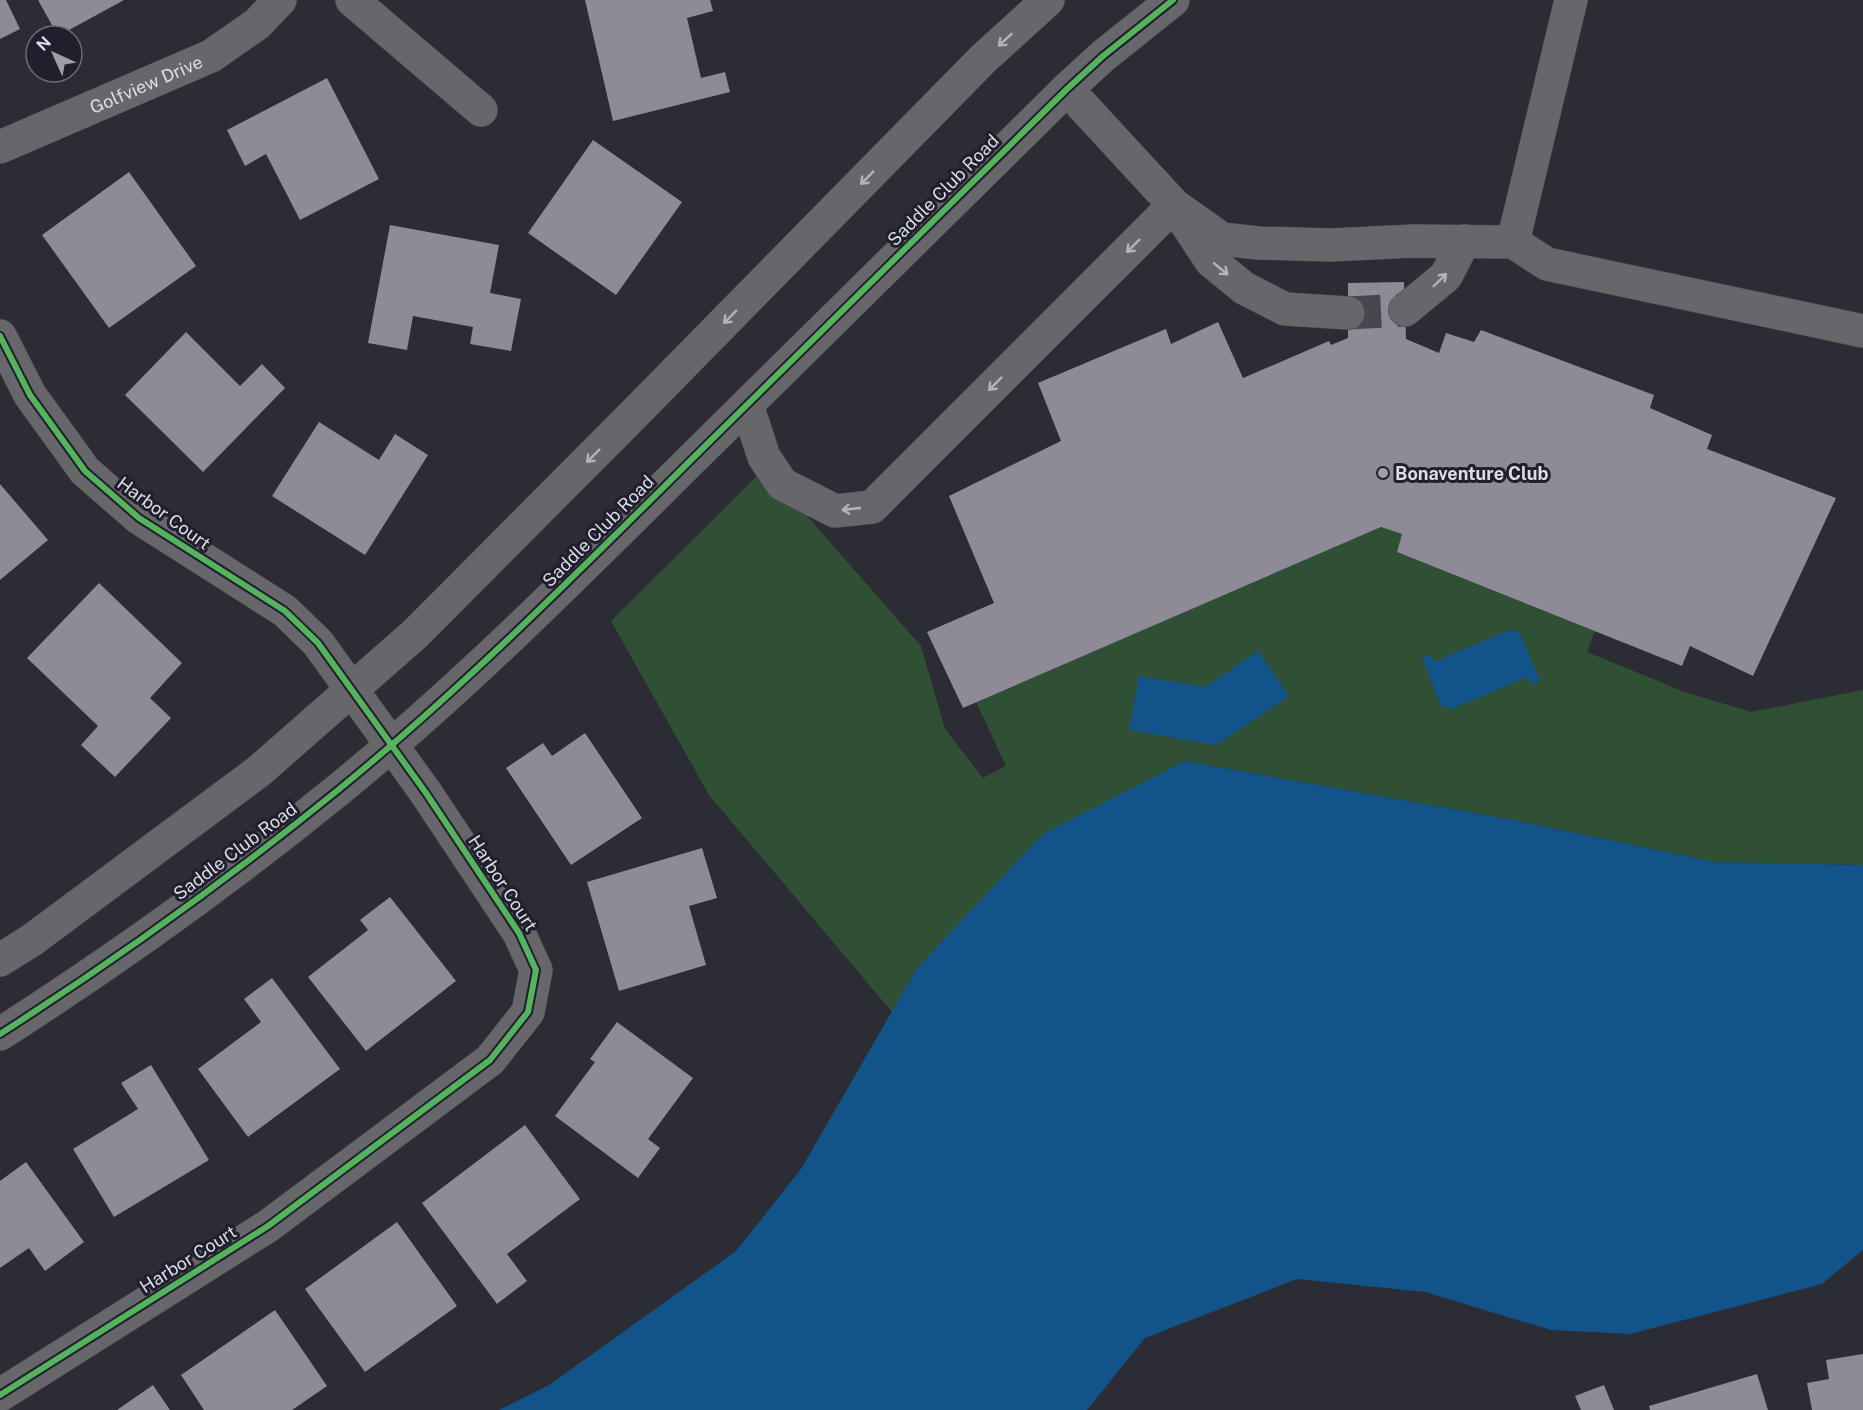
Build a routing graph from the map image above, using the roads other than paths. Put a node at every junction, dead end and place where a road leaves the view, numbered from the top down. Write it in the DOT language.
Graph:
graph roads {
  1 [pos="280,0"];
  2 [pos="352,0"];
  3 [pos="1048,0"];
  4 [pos="1173,0"];
  5 [pos="1571,0"];
  6 [pos="1067,88"];
  7 [pos="481,110"];
  8 [pos="0,147"];
  9 [pos="1174,205"];
  10 [pos="1464,242"];
  11 [pos="1513,242"];
  12 [pos="1405,310"];
  13 [pos="1348,313"];
  14 [pos="1863,331"];
  15 [pos="0,336"];
  16 [pos="747,405"];
  17 [pos="351,690"];
  18 [pos="392,744"];
  19 [pos="0,960"];
  20 [pos="0,1034"];
  21 [pos="0,1395"];
  1 -- 8 [label="street, Golfview Drive"];
  2 -- 7 [label="street"];
  3 -- 17 [label="street, one-way"];
  4 -- 6 [label="street, Saddle Club Road"];
  5 -- 11 [label="street"];
  6 -- 9 [label="street"];
  6 -- 16 [label="street, Saddle Club Road"];
  9 -- 10 [label="street"];
  9 -- 13 [label="street, one-way"];
  9 -- 16 [label="street, one-way"];
  10 -- 11 [label="street"];
  12 -- 10 [label="street, one-way"];
  11 -- 14 [label="street"];
  15 -- 17 [label="street, Harbor Court"];
  16 -- 18 [label="street, Saddle Club Road"];
  17 -- 18 [label="street, Harbor Court"];
  17 -- 19 [label="street"];
  18 -- 20 [label="street, Saddle Club Road"];
  18 -- 21 [label="street, Harbor Court"];
}
